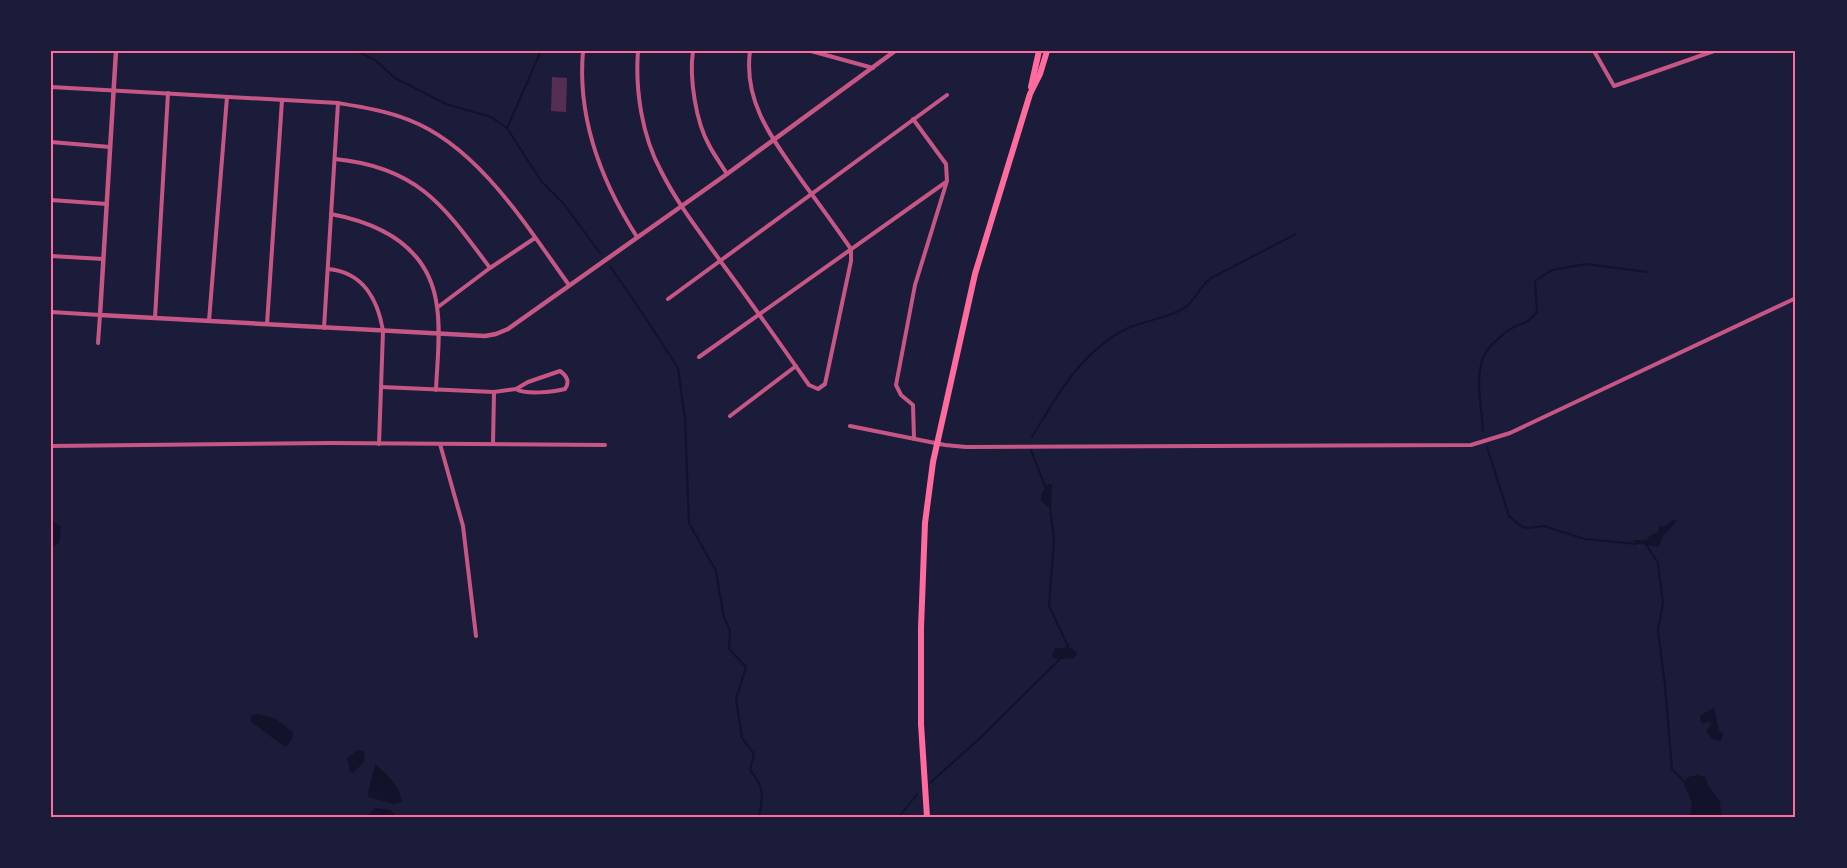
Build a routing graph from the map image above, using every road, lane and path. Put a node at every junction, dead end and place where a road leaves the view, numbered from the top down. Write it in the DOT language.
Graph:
graph roads {
  1 [pos="116,51"];
  2 [pos="583,51"];
  3 [pos="638,51"];
  4 [pos="693,51"];
  5 [pos="750,51"];
  6 [pos="811,51"];
  7 [pos="896,51"];
  8 [pos="1039,51"];
  9 [pos="1047,51"];
  10 [pos="1594,51"];
  11 [pos="1714,51"];
  12 [pos="873,68"];
  13 [pos="51,87"];
  14 [pos="114,90"];
  15 [pos="168,93"];
  16 [pos="1030,94"];
  17 [pos="946,95"];
  18 [pos="227,97"];
  19 [pos="282,100"];
  20 [pos="338,103"];
  21 [pos="913,119"];
  22 [pos="773,140"];
  23 [pos="51,142"];
  24 [pos="110,147"];
  25 [pos="335,159"];
  26 [pos="727,174"];
  27 [pos="947,181"];
  28 [pos="812,194"];
  29 [pos="51,200"];
  30 [pos="107,204"];
  31 [pos="681,205"];
  32 [pos="332,214"];
  33 [pos="637,237"];
  34 [pos="535,238"];
  35 [pos="851,249"];
  36 [pos="51,256"];
  37 [pos="103,259"];
  38 [pos="721,260"];
  39 [pos="490,268"];
  40 [pos="328,269"];
  41 [pos="569,285"];
  42 [pos="1796,298"];
  43 [pos="668,299"];
  44 [pos="437,307"];
  45 [pos="51,312"];
  46 [pos="759,314"];
  47 [pos="100,315"];
  48 [pos="155,318"];
  49 [pos="209,321"];
  50 [pos="267,324"];
  51 [pos="324,328"];
  52 [pos="383,331"];
  53 [pos="438,333"];
  54 [pos="98,343"];
  55 [pos="699,357"];
  56 [pos="796,366"];
  57 [pos="381,387"];
  58 [pos="516,389"];
  59 [pos="436,390"];
  60 [pos="494,392"];
  61 [pos="730,416"];
  62 [pos="850,426"];
  63 [pos="914,439"];
  64 [pos="379,444"];
  65 [pos="440,444"];
  66 [pos="493,444"];
  67 [pos="937,444"];
  68 [pos="605,445"];
  69 [pos="51,446"];
  70 [pos="476,636"];
  71 [pos="927,817"];
  1 -- 14 [label="street"];
  2 -- 33 [label="street"];
  3 -- 31 [label="street"];
  4 -- 26 [label="street"];
  5 -- 22 [label="street"];
  6 -- 12 [label="street"];
  7 -- 12 [label="street"];
  8 -- 16 [label="highway"];
  9 -- 16 [label="highway"];
  10 -- 11 [label="street"];
  12 -- 22 [label="street"];
  13 -- 14 [label="street"];
  14 -- 15 [label="street"];
  14 -- 24 [label="street"];
  15 -- 18 [label="street"];
  15 -- 48 [label="street"];
  16 -- 67 [label="highway"];
  17 -- 21 [label="street"];
  18 -- 19 [label="street"];
  18 -- 49 [label="street"];
  19 -- 20 [label="street"];
  19 -- 50 [label="street"];
  20 -- 25 [label="street"];
  20 -- 34 [label="street"];
  21 -- 27 [label="street"];
  21 -- 28 [label="street"];
  22 -- 26 [label="street"];
  22 -- 28 [label="street"];
  23 -- 24 [label="street"];
  24 -- 30 [label="street"];
  25 -- 32 [label="street"];
  25 -- 39 [label="street"];
  26 -- 31 [label="street"];
  27 -- 35 [label="street"];
  27 -- 63 [label="street"];
  28 -- 35 [label="street"];
  28 -- 38 [label="street"];
  29 -- 30 [label="street"];
  30 -- 37 [label="street"];
  31 -- 33 [label="street"];
  31 -- 38 [label="street"];
  32 -- 40 [label="street"];
  32 -- 44 [label="street"];
  33 -- 41 [label="street"];
  34 -- 39 [label="street"];
  34 -- 41 [label="street"];
  35 -- 46 [label="street"];
  35 -- 56 [label="street"];
  36 -- 37 [label="street"];
  37 -- 47 [label="street"];
  38 -- 43 [label="street"];
  38 -- 46 [label="street"];
  39 -- 44 [label="street"];
  40 -- 51 [label="street"];
  40 -- 52 [label="street"];
  41 -- 53 [label="street"];
  42 -- 67 [label="street"];
  44 -- 53 [label="street"];
  45 -- 47 [label="street"];
  46 -- 55 [label="street"];
  46 -- 56 [label="street"];
  47 -- 48 [label="street"];
  47 -- 54 [label="street"];
  48 -- 49 [label="street"];
  49 -- 50 [label="street"];
  50 -- 51 [label="street"];
  51 -- 52 [label="street"];
  52 -- 53 [label="street"];
  52 -- 57 [label="street"];
  53 -- 59 [label="street"];
  56 -- 61 [label="street"];
  57 -- 59 [label="street"];
  57 -- 64 [label="street"];
  58 -- 58 [label="street"];
  58 -- 60 [label="street"];
  59 -- 60 [label="street"];
  60 -- 66 [label="street"];
  62 -- 63 [label="street"];
  63 -- 67 [label="street"];
  64 -- 65 [label="street"];
  64 -- 69 [label="street"];
  65 -- 66 [label="street"];
  65 -- 70 [label="street"];
  66 -- 68 [label="street"];
  67 -- 71 [label="highway"];
}
